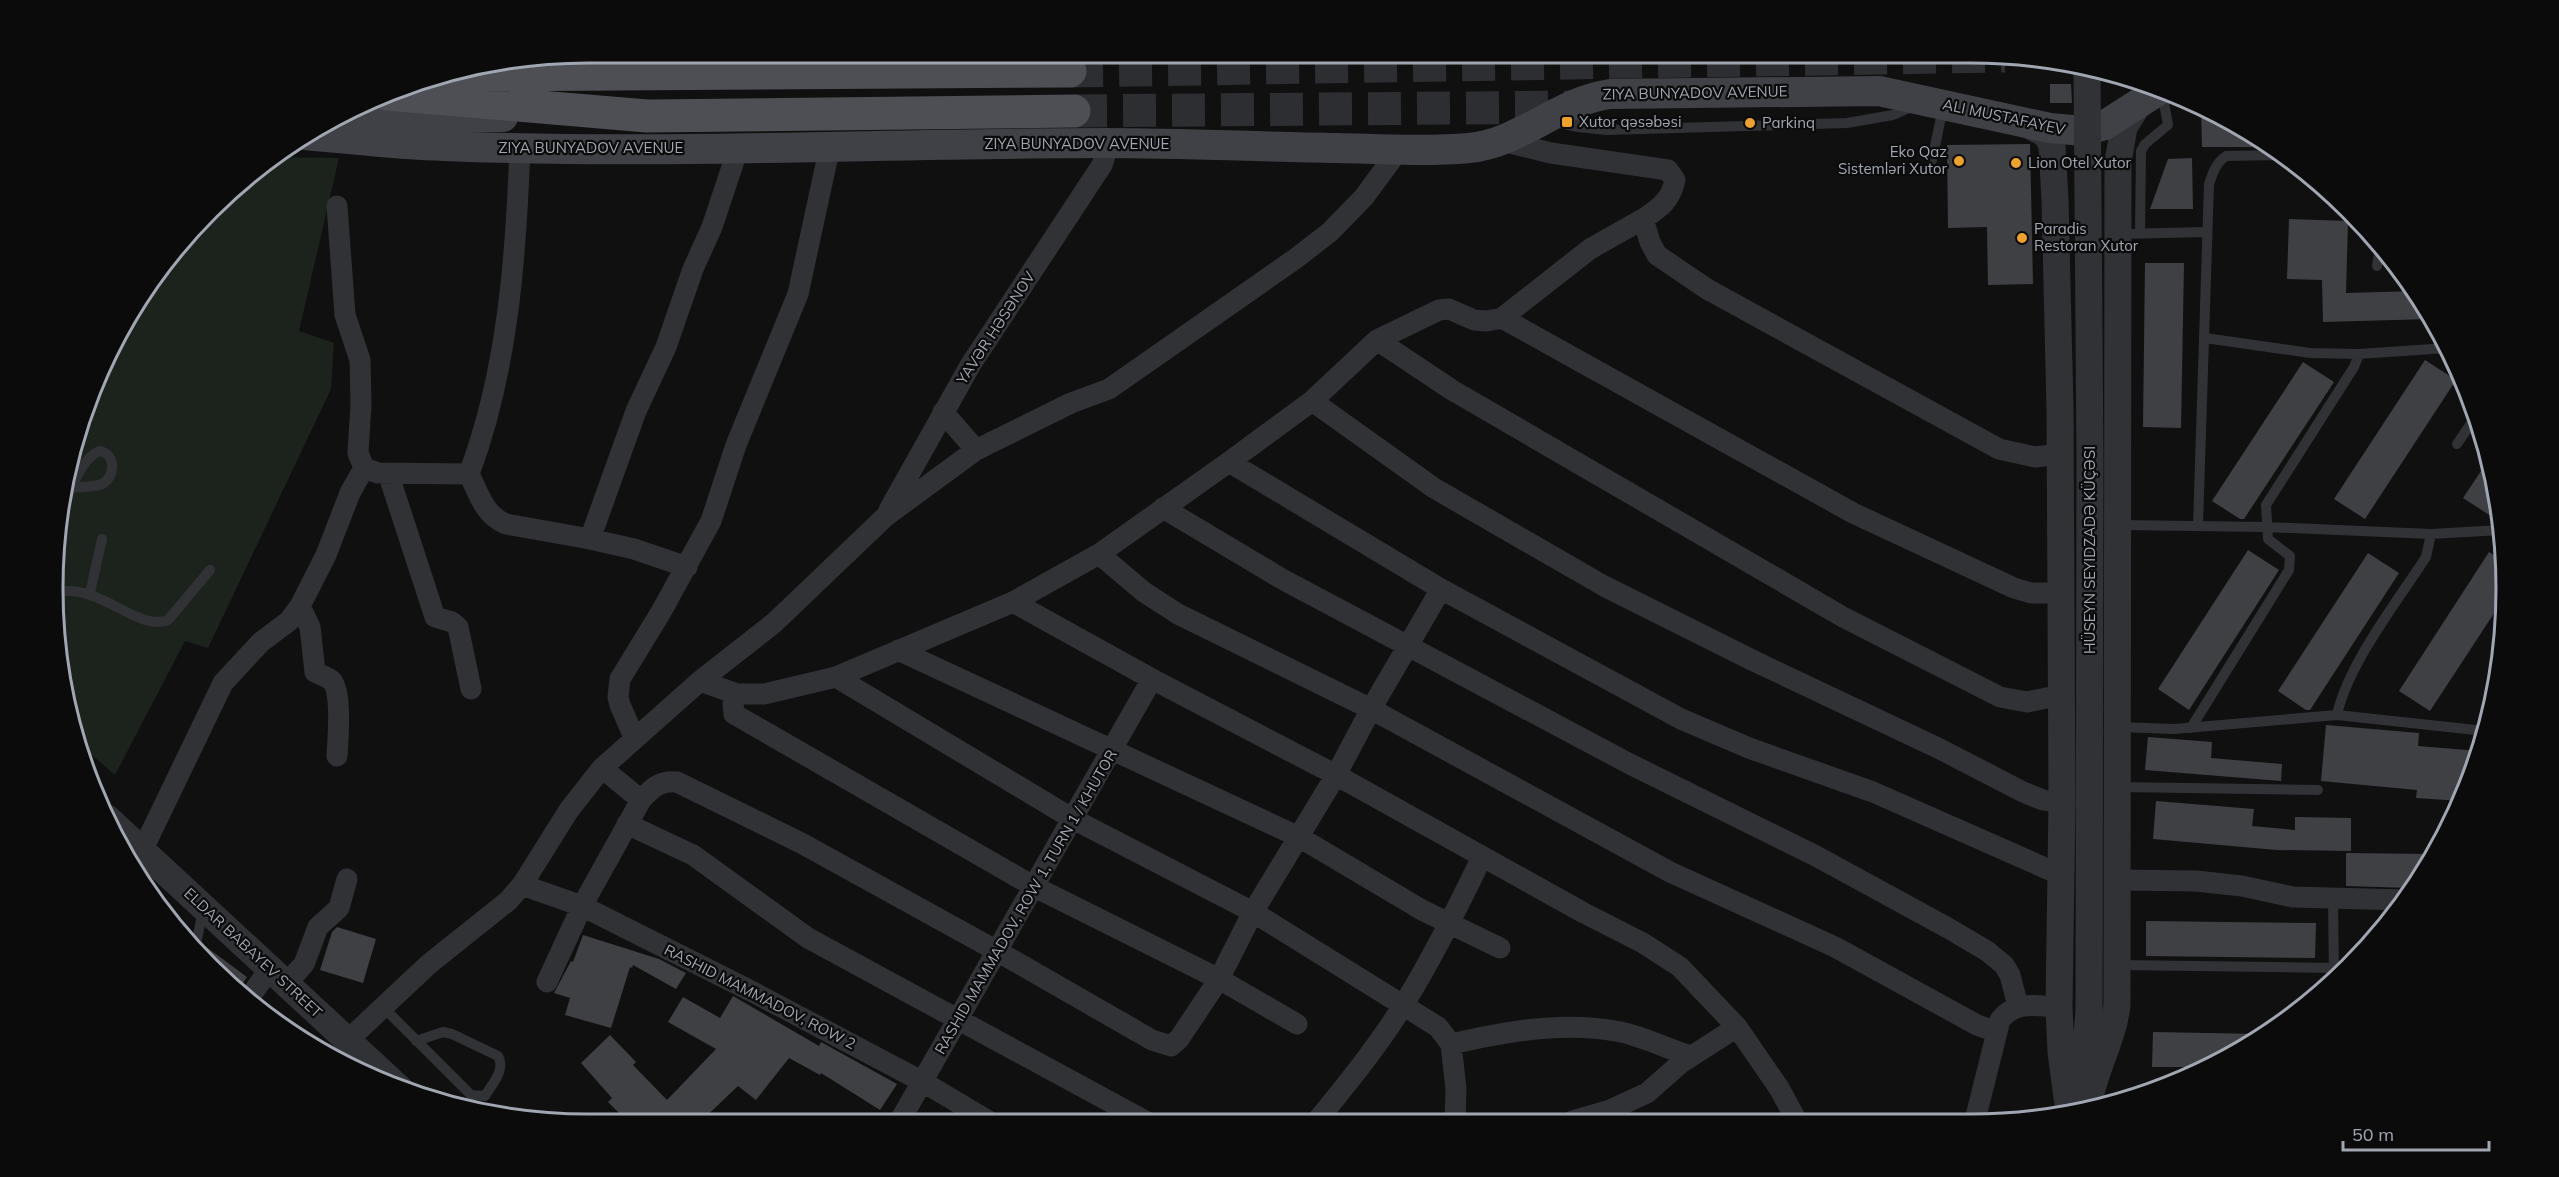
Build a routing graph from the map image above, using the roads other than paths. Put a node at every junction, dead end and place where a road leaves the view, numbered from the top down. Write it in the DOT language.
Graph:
graph roads {
  1 [pos="1070,71"];
  2 [pos="478,75"];
  3 [pos="2087,76"];
  4 [pos="1838,91"];
  5 [pos="2150,95"];
  6 [pos="2151,95"];
  7 [pos="407,96"];
  8 [pos="2158,98"];
  9 [pos="1936,103"];
  10 [pos="1074,111"];
  11 [pos="646,116"];
  12 [pos="2002,116"];
  13 [pos="354,118"];
  14 [pos="1544,119"];
  15 [pos="321,136"];
  16 [pos="1502,141"];
  17 [pos="1109,143"];
  18 [pos="830,146"];
  19 [pos="520,147"];
  20 [pos="738,149"];
  21 [pos="1395,150"];
  22 [pos="2266,155"];
  23 [pos="1932,160"];
  24 [pos="2055,200"];
  25 [pos="337,206"];
  26 [pos="1644,219"];
  27 [pos="2207,232"];
  28 [pos="2129,234"];
  29 [pos="2378,258"];
  30 [pos="2377,266"];
  31 [pos="1502,318"];
  32 [pos="2205,338"];
  33 [pos="1377,340"];
  34 [pos="2438,349"];
  35 [pos="2359,354"];
  36 [pos="1312,401"];
  37 [pos="2120,407"];
  38 [pos="2060,409"];
  39 [pos="943,412"];
  40 [pos="2470,425"];
  41 [pos="2457,444"];
  42 [pos="976,450"];
  43 [pos="2060,454"];
  44 [pos="1229,462"];
  45 [pos="364,468"];
  46 [pos="388,473"];
  47 [pos="469,474"];
  48 [pos="1163,508"];
  49 [pos="886,516"];
  50 [pos="2120,525"];
  51 [pos="2198,525"];
  52 [pos="2266,527"];
  53 [pos="2493,530"];
  54 [pos="2431,534"];
  55 [pos="590,538"];
  56 [pos="102,539"];
  57 [pos="1099,554"];
  58 [pos="687,567"];
  59 [pos="210,570"];
  60 [pos="1441,589"];
  61 [pos="63,592"];
  62 [pos="90,593"];
  63 [pos="2060,593"];
  64 [pos="1013,602"];
  65 [pos="300,606"];
  66 [pos="1409,645"];
  67 [pos="898,650"];
  68 [pos="836,677"];
  69 [pos="1152,679"];
  70 [pos="700,681"];
  71 [pos="471,689"];
  72 [pos="737,694"];
  73 [pos="2061,695"];
  74 [pos="1371,709"];
  75 [pos="2337,716"];
  76 [pos="2118,727"];
  77 [pos="2191,728"];
  78 [pos="2476,730"];
  79 [pos="634,737"];
  80 [pos="1112,752"];
  81 [pos="337,756"];
  82 [pos="602,768"];
  83 [pos="1336,775"];
  84 [pos="2118,786"];
  85 [pos="2318,790"];
  86 [pos="640,800"];
  87 [pos="2062,803"];
  88 [pos="1073,819"];
  89 [pos="627,824"];
  90 [pos="124,834"];
  91 [pos="1299,837"];
  92 [pos="142,851"];
  93 [pos="1482,857"];
  94 [pos="2061,875"];
  95 [pos="347,879"];
  96 [pos="2118,880"];
  97 [pos="522,885"];
  98 [pos="1033,886"];
  99 [pos="2333,900"];
  100 [pos="2393,900"];
  101 [pos="582,906"];
  102 [pos="204,907"];
  103 [pos="1253,912"];
  104 [pos="1450,923"];
  105 [pos="197,939"];
  106 [pos="1500,948"];
  107 [pos="997,951"];
  108 [pos="2118,965"];
  109 [pos="2334,968"];
  110 [pos="2330,972"];
  111 [pos="278,976"];
  112 [pos="1219,979"];
  113 [pos="547,982"];
  114 [pos="255,994"];
  115 [pos="1404,1004"];
  116 [pos="382,1006"];
  117 [pos="2018,1006"];
  118 [pos="2059,1007"];
  119 [pos="959,1019"];
  120 [pos="1297,1024"];
  121 [pos="1737,1027"];
  122 [pos="1996,1032"];
  123 [pos="348,1040"];
  124 [pos="416,1041"];
  125 [pos="1451,1044"];
  126 [pos="1691,1056"];
  127 [pos="381,1071"];
  128 [pos="923,1082"];
  129 [pos="2090,1100"];
  130 [pos="2081,1102"];
  131 [pos="2068,1105"];
  132 [pos="904,1114"];
  133 [pos="977,1114"];
  134 [pos="1121,1114"];
  135 [pos="1323,1114"];
  136 [pos="1455,1114"];
  137 [pos="1596,1114"];
  138 [pos="1793,1114"];
  139 [pos="1976,1114"];
  1 -- 2 [label="main road"];
  3 -- 130 [label="street, HÜSEYN SEYIDZADƏ KÜÇƏSI, bridge"];
  4 -- 9 [label="main road, ALI MUSTAFAYEV"];
  4 -- 14 [label="main road, ZIYA BUNYADOV AVENUE"];
  5 -- 12 [label="main road, ALI MUSTAFAYEV"];
  6 -- 28 [label="street"];
  7 -- 11 [label="main road"];
  8 -- 28 [label="lane"];
  9 -- 12 [label="main road, ALI MUSTAFAYEV"];
  9 -- 14 [label="lane"];
  9 -- 23 [label="lane"];
  10 -- 11 [label="main road"];
  11 -- 13 [label="main road"];
  12 -- 24 [label="street"];
  14 -- 16 [label="main road, ZIYA BUNYADOV AVENUE"];
  15 -- 19 [label="main road, ZIYA BUNYADOV AVENUE"];
  16 -- 21 [label="main road, ZIYA BUNYADOV AVENUE"];
  16 -- 26 [label="street"];
  17 -- 18 [label="main road, ZIYA BUNYADOV AVENUE"];
  17 -- 21 [label="main road, ZIYA BUNYADOV AVENUE"];
  17 -- 39 [label="street, YAVƏR HƏSƏNOV"];
  18 -- 20 [label="main road, ZIYA BUNYADOV AVENUE"];
  18 -- 58 [label="street"];
  19 -- 20 [label="main road, ZIYA BUNYADOV AVENUE"];
  19 -- 47 [label="street"];
  20 -- 55 [label="street"];
  21 -- 42 [label="street"];
  22 -- 27 [label="lane"];
  24 -- 28 [label="street"];
  24 -- 38 [label="street"];
  25 -- 45 [label="street"];
  26 -- 31 [label="street"];
  26 -- 43 [label="street"];
  27 -- 28 [label="lane"];
  27 -- 32 [label="lane"];
  28 -- 37 [label="street"];
  29 -- 30 [label="lane"];
  31 -- 33 [label="street"];
  31 -- 63 [label="street"];
  32 -- 35 [label="lane"];
  32 -- 51 [label="lane"];
  33 -- 36 [label="street"];
  33 -- 73 [label="street"];
  34 -- 35 [label="lane"];
  35 -- 52 [label="lane"];
  36 -- 44 [label="street"];
  36 -- 87 [label="street"];
  37 -- 38 [label="street"];
  37 -- 50 [label="street"];
  38 -- 43 [label="street"];
  39 -- 42 [label="street"];
  39 -- 49 [label="street, YAVƏR HƏSƏNOV"];
  40 -- 41 [label="lane"];
  42 -- 49 [label="street"];
  43 -- 63 [label="street"];
  44 -- 48 [label="street"];
  44 -- 60 [label="street"];
  45 -- 46 [label="street"];
  45 -- 65 [label="street"];
  46 -- 47 [label="street"];
  46 -- 71 [label="street"];
  47 -- 55 [label="street"];
  48 -- 57 [label="street"];
  48 -- 66 [label="street"];
  49 -- 70 [label="street"];
  50 -- 51 [label="lane"];
  50 -- 76 [label="street"];
  51 -- 52 [label="lane"];
  52 -- 54 [label="lane"];
  52 -- 77 [label="lane"];
  53 -- 54 [label="lane"];
  54 -- 75 [label="lane"];
  55 -- 58 [label="street"];
  56 -- 62 [label="lane"];
  57 -- 64 [label="street"];
  57 -- 74 [label="street"];
  58 -- 79 [label="street"];
  59 -- 62 [label="lane"];
  60 -- 66 [label="street"];
  60 -- 94 [label="street"];
  61 -- 62 [label="lane"];
  63 -- 73 [label="street"];
  64 -- 67 [label="street"];
  64 -- 69 [label="street"];
  65 -- 81 [label="street"];
  65 -- 92 [label="street"];
  66 -- 74 [label="street"];
  66 -- 117 [label="street"];
  67 -- 68 [label="street"];
  67 -- 80 [label="street"];
  68 -- 72 [label="street"];
  68 -- 88 [label="street"];
  69 -- 80 [label="street, RASHID MAMMADOV, ROW 1, TURN 1 / KHUTOR"];
  69 -- 83 [label="street"];
  70 -- 72 [label="street"];
  70 -- 79 [label="street"];
  72 -- 98 [label="street"];
  73 -- 87 [label="street"];
  74 -- 83 [label="street"];
  74 -- 122 [label="street"];
  75 -- 77 [label="lane"];
  75 -- 78 [label="lane"];
  76 -- 77 [label="lane"];
  76 -- 84 [label="street"];
  79 -- 82 [label="street"];
  80 -- 88 [label="street, RASHID MAMMADOV, ROW 1, TURN 1 / KHUTOR"];
  80 -- 91 [label="street"];
  82 -- 86 [label="street"];
  82 -- 97 [label="street"];
  83 -- 91 [label="street"];
  83 -- 93 [label="street"];
  84 -- 85 [label="lane"];
  84 -- 96 [label="street"];
  86 -- 89 [label="street"];
  86 -- 107 [label="street"];
  87 -- 94 [label="street"];
  88 -- 98 [label="street, RASHID MAMMADOV, ROW 1, TURN 1 / KHUTOR"];
  88 -- 103 [label="street"];
  89 -- 101 [label="street"];
  89 -- 119 [label="street"];
  90 -- 92 [label="street, ELDAR BABAYEV STREET"];
  91 -- 103 [label="street"];
  91 -- 104 [label="street"];
  92 -- 102 [label="street, ELDAR BABAYEV STREET"];
  93 -- 104 [label="street"];
  93 -- 121 [label="street"];
  94 -- 118 [label="street"];
  95 -- 111 [label="street"];
  96 -- 99 [label="street"];
  96 -- 108 [label="street"];
  97 -- 101 [label="street, RASHID MAMMADOV, ROW 2"];
  97 -- 116 [label="street"];
  98 -- 107 [label="street, RASHID MAMMADOV, ROW 1, TURN 1 / KHUTOR"];
  98 -- 112 [label="street"];
  99 -- 100 [label="street"];
  99 -- 109 [label="lane"];
  101 -- 113 [label="street"];
  101 -- 128 [label="street, RASHID MAMMADOV, ROW 2"];
  102 -- 105 [label="lane"];
  102 -- 111 [label="street, ELDAR BABAYEV STREET"];
  103 -- 112 [label="street"];
  103 -- 115 [label="street"];
  104 -- 106 [label="street"];
  104 -- 115 [label="street"];
  107 -- 112 [label="street"];
  107 -- 119 [label="street, RASHID MAMMADOV, ROW 1, TURN 1 / KHUTOR"];
  108 -- 110 [label="lane"];
  108 -- 129 [label="street"];
  111 -- 114 [label="street"];
  111 -- 123 [label="street, ELDAR BABAYEV STREET"];
  112 -- 120 [label="street"];
  115 -- 125 [label="street"];
  115 -- 135 [label="street"];
  116 -- 123 [label="street"];
  116 -- 124 [label="lane"];
  117 -- 118 [label="street"];
  117 -- 122 [label="street"];
  118 -- 131 [label="street"];
  119 -- 128 [label="street, RASHID MAMMADOV, ROW 1, TURN 1 / KHUTOR"];
  119 -- 134 [label="street"];
  121 -- 126 [label="street"];
  121 -- 138 [label="street"];
  122 -- 139 [label="street"];
  123 -- 127 [label="street, ELDAR BABAYEV STREET"];
  124 -- 124 [label="lane"];
  125 -- 126 [label="street"];
  125 -- 136 [label="street"];
  126 -- 137 [label="street"];
  128 -- 132 [label="street, RASHID MAMMADOV, ROW 1, TURN 1 / KHUTOR"];
  128 -- 133 [label="street, RASHID MAMMADOV, ROW 2"];
}
